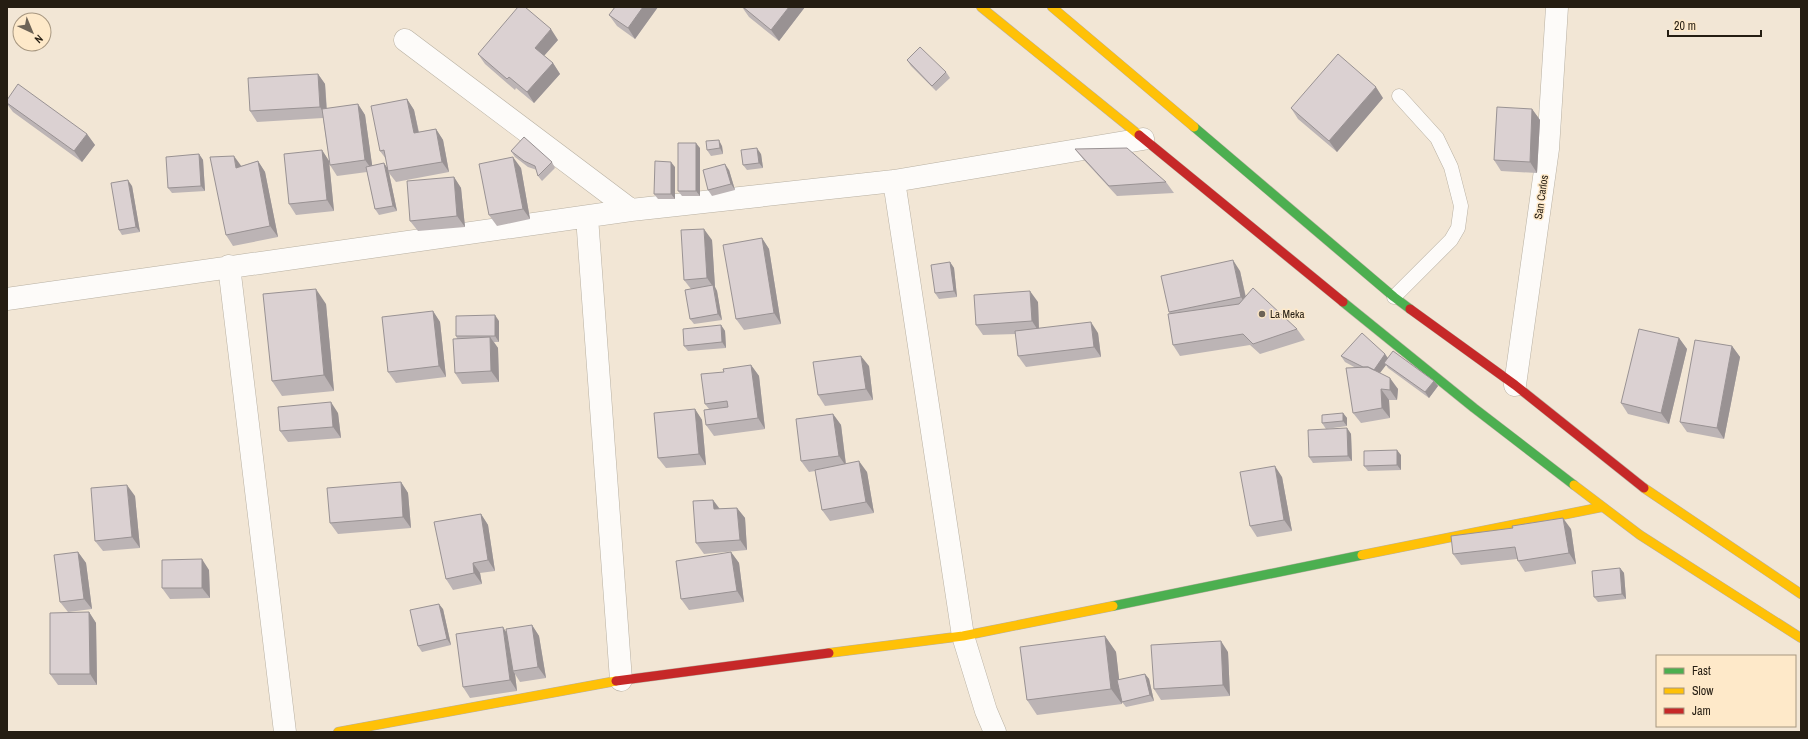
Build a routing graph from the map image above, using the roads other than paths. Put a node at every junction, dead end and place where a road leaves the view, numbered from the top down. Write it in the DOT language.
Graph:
graph roads {
  1 [pos="981,7"];
  2 [pos="1052,7"];
  3 [pos="1556,7"];
  4 [pos="405,40"];
  5 [pos="1399,96"];
  6 [pos="1143,139"];
  7 [pos="894,181"];
  8 [pos="631,210"];
  9 [pos="587,217"];
  10 [pos="229,266"];
  11 [pos="1394,296"];
  12 [pos="7,299"];
  13 [pos="1515,385"];
  14 [pos="1602,507"];
  15 [pos="1801,594"];
  16 [pos="963,636"];
  17 [pos="1801,638"];
  18 [pos="621,680"];
  19 [pos="285,732"];
  20 [pos="338,732"];
  21 [pos="995,732"];
  1 -- 6 [label="main road"];
  2 -- 11 [label="main road"];
  3 -- 13 [label="street, San Carlos"];
  4 -- 8 [label="street"];
  5 -- 11 [label="lane"];
  6 -- 7 [label="street"];
  6 -- 14 [label="main road"];
  7 -- 8 [label="street"];
  7 -- 16 [label="street"];
  8 -- 9 [label="street"];
  9 -- 10 [label="street"];
  9 -- 18 [label="street"];
  10 -- 12 [label="street"];
  10 -- 19 [label="street"];
  11 -- 13 [label="main road"];
  13 -- 15 [label="main road"];
  14 -- 16 [label="main road"];
  14 -- 17 [label="main road"];
  16 -- 18 [label="main road"];
  16 -- 21 [label="street"];
  18 -- 20 [label="main road"];
}
